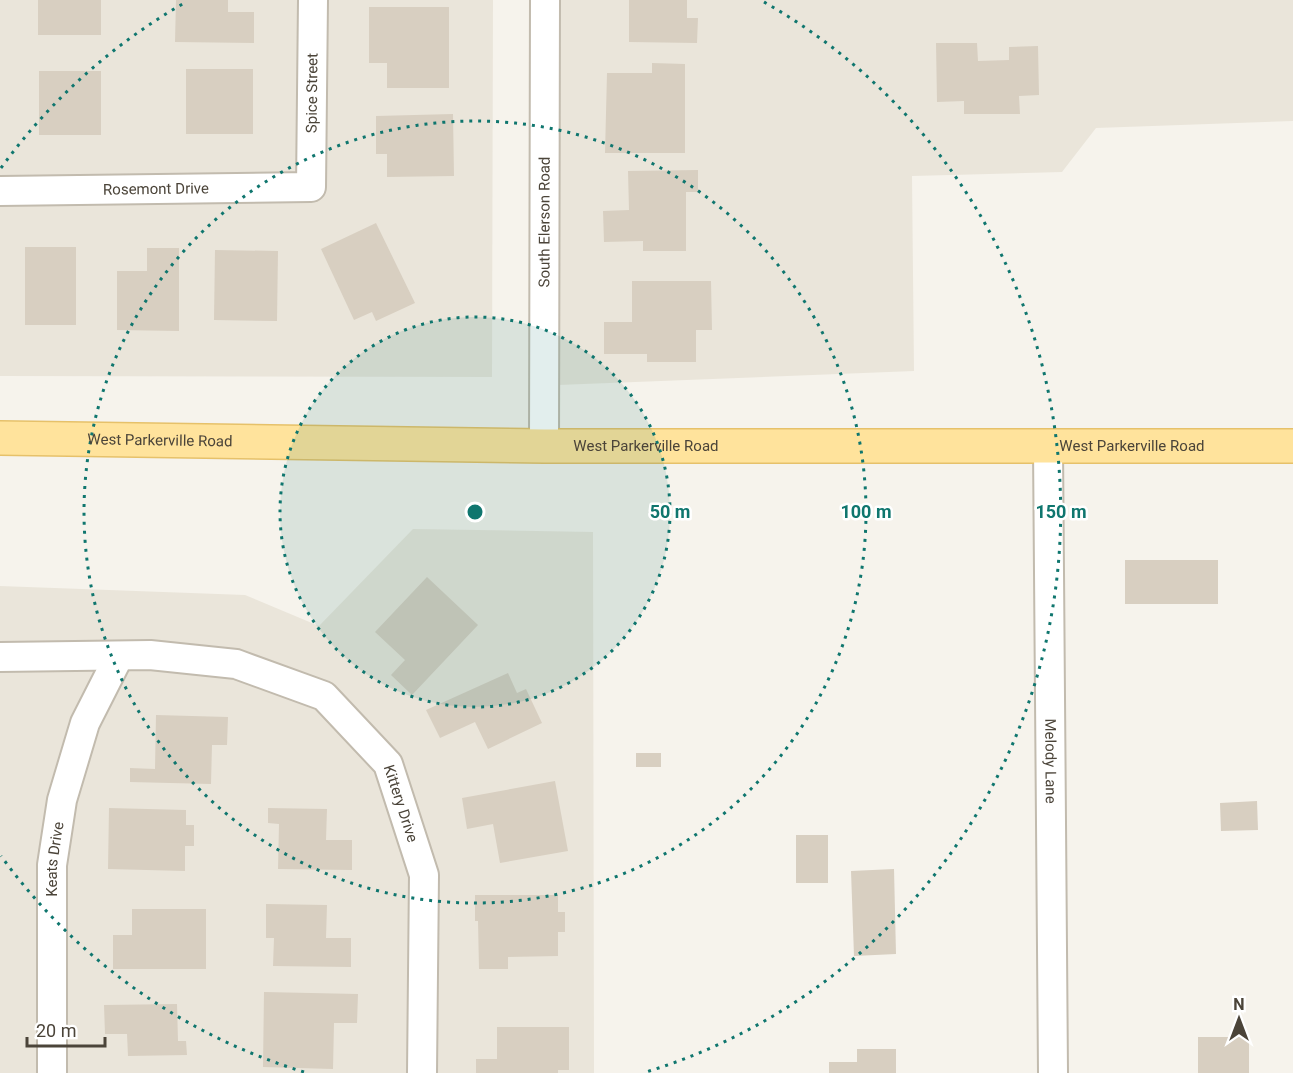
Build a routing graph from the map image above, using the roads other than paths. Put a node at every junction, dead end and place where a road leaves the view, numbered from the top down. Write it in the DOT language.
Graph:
graph roads {
  1 [pos="313,0"];
  2 [pos="545,0"];
  3 [pos="311,187"];
  4 [pos="0,191"];
  5 [pos="0,438"];
  6 [pos="544,446"];
  7 [pos="1293,446"];
  8 [pos="1048,447"];
  9 [pos="119,656"];
  10 [pos="0,657"];
  11 [pos="52,1073"];
  12 [pos="422,1073"];
  13 [pos="1053,1073"];
  1 -- 3 [label="street, Spice Street"];
  2 -- 6 [label="street, South Elerson Road"];
  3 -- 4 [label="street, Rosemont Drive"];
  5 -- 6 [label="main road, West Parkerville Road"];
  6 -- 8 [label="main road, West Parkerville Road"];
  7 -- 8 [label="main road, West Parkerville Road"];
  8 -- 13 [label="street, Melody Lane"];
  9 -- 10 [label="street, Kittery Drive"];
  9 -- 11 [label="street, Keats Drive"];
  9 -- 12 [label="street, Kittery Drive"];
}
